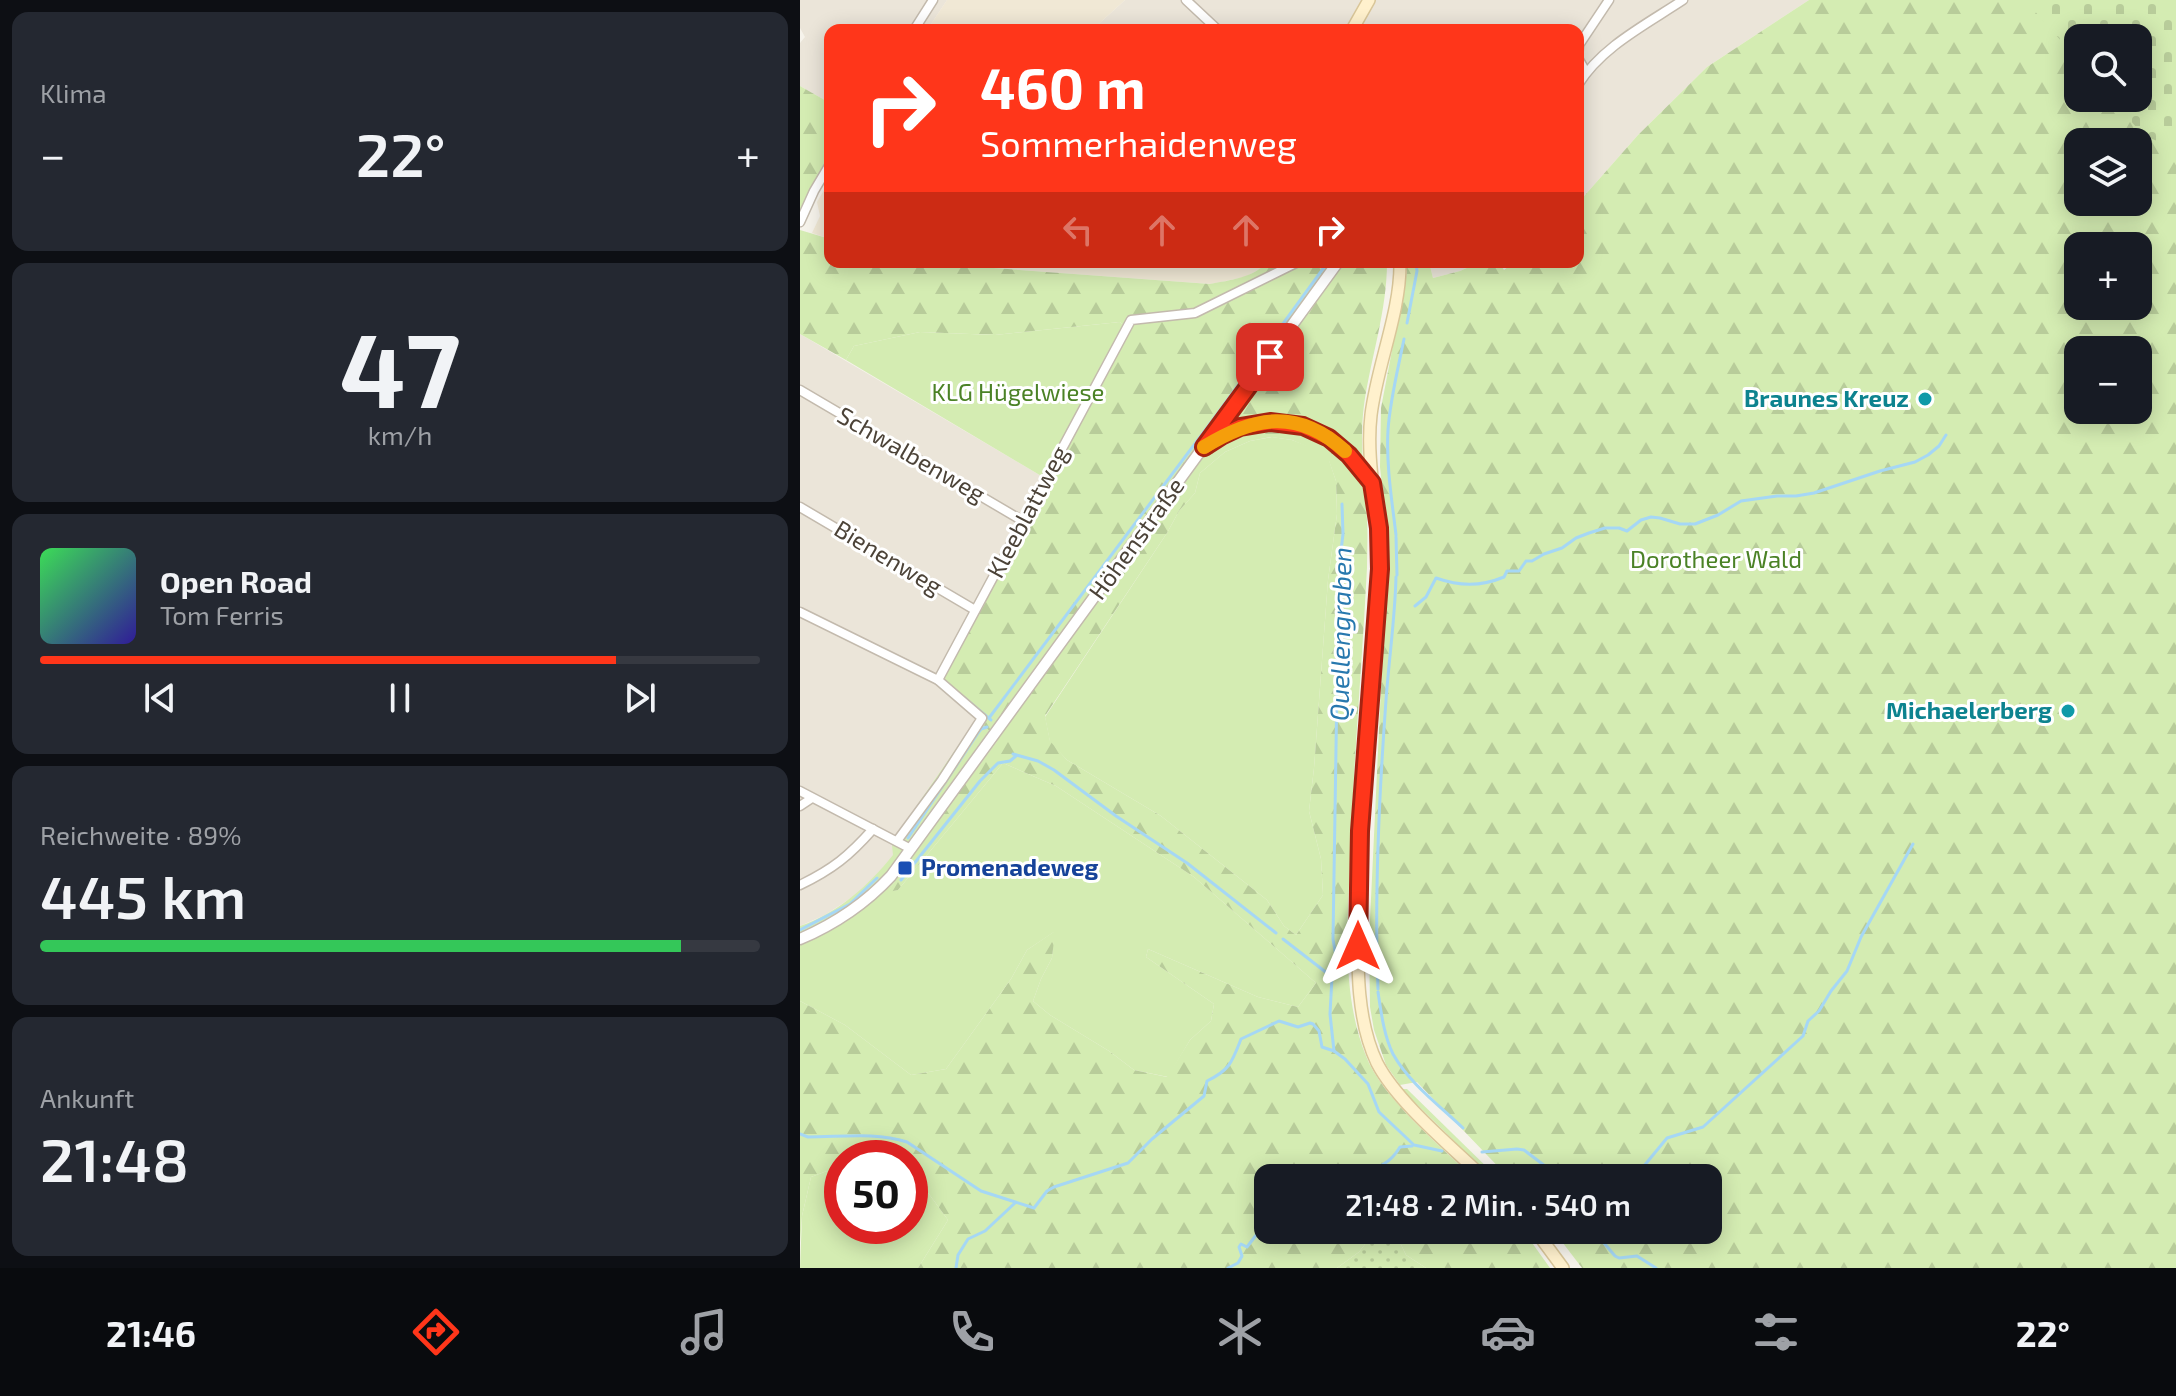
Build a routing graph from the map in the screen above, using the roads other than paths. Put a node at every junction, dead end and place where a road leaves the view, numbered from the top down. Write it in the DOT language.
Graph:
graph roads {
  1 [pos="933,0"];
  2 [pos="1186,0"];
  3 [pos="1369,0"];
  4 [pos="1609,0"];
  5 [pos="1683,0"];
  6 [pos="918,24"];
  7 [pos="1212,24"];
  8 [pos="1355,24"];
  9 [pos="1584,38"];
  10 [pos="1584,68"];
  11 [pos="1586,72"];
  12 [pos="1584,75"];
  13 [pos="824,174"];
  14 [pos="800,222"];
  15 [pos="1286,268"];
  16 [pos="1334,268"];
  17 [pos="1400,268"];
  18 [pos="800,390"];
  19 [pos="1204,447"];
  20 [pos="1372,483"];
  21 [pos="800,507"];
  22 [pos="1023,521"];
  23 [pos="975,610"];
  24 [pos="800,612"];
  25 [pos="938,680"];
  26 [pos="800,791"];
  27 [pos="812,798"];
  28 [pos="800,806"];
  29 [pos="873,829"];
  30 [pos="897,841"];
  31 [pos="911,849"];
  32 [pos="800,885"];
  33 [pos="800,939"];
  34 [pos="1469,1164"];
  35 [pos="1545,1244"];
  36 [pos="1563,1268"];
  1 -- 6 [label="street"];
  2 -- 7 [label="street"];
  3 -- 8 [label="main road"];
  4 -- 9 [label="street"];
  5 -- 11 [label="street"];
  10 -- 11 [label="street"];
  11 -- 12 [label="street"];
  13 -- 14 [label="street"];
  15 -- 22 [label="street, Kleeblattweg"];
  16 -- 19 [label="street"];
  17 -- 20 [label="main road"];
  18 -- 22 [label="street, Schwalbenweg"];
  19 -- 20 [label="street, Höhenstraße"];
  19 -- 31 [label="street, Höhenstraße"];
  20 -- 34 [label="main road"];
  21 -- 23 [label="street, Bienenweg"];
  22 -- 23 [label="street, Kleeblattweg"];
  23 -- 25 [label="street, Kleeblattweg"];
  24 -- 25 [label="street"];
  25 -- 30 [label="street"];
  26 -- 27 [label="street"];
  27 -- 28 [label="street"];
  27 -- 29 [label="street"];
  29 -- 30 [label="street"];
  29 -- 32 [label="street"];
  30 -- 31 [label="street"];
  31 -- 33 [label="street, Höhenstraße"];
  35 -- 36 [label="main road"];
}
